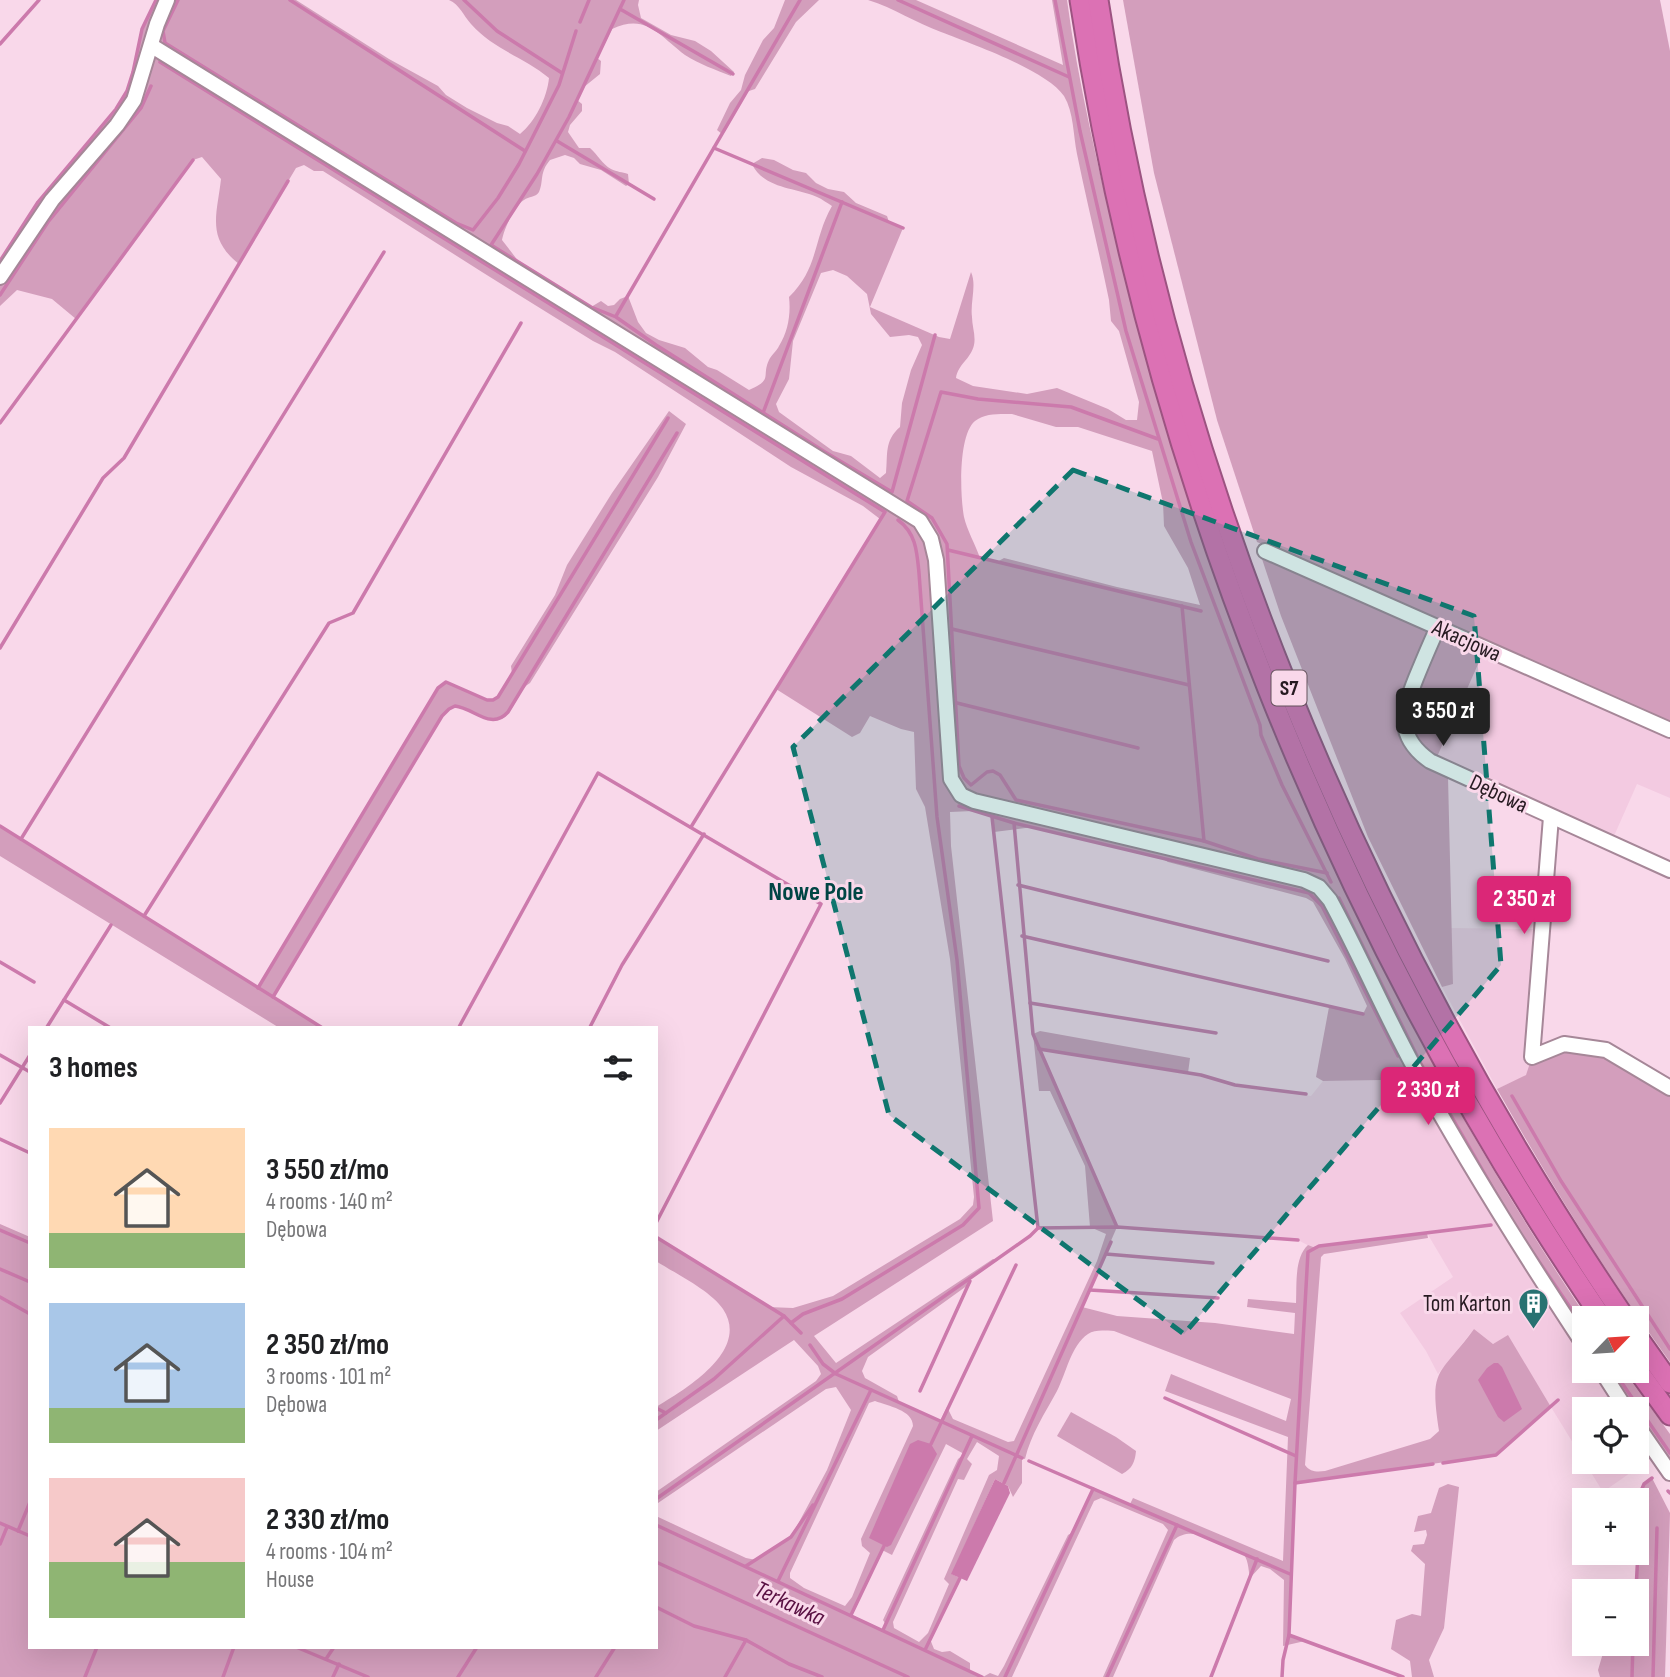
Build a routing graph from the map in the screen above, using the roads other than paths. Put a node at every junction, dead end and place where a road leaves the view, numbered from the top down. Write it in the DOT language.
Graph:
graph roads {
  1 [pos="167,0"];
  2 [pos="1080,0"];
  3 [pos="1098,0"];
  4 [pos="152,46"];
  5 [pos="0,277"];
  6 [pos="1265,551"];
  7 [pos="1438,628"];
  8 [pos="1670,730"];
  9 [pos="1551,817"];
  10 [pos="1670,870"];
  11 [pos="1670,1088"];
  12 [pos="1594,1306"];
  13 [pos="1617,1306"];
  14 [pos="1572,1327"];
  15 [pos="1649,1353"];
  16 [pos="1647,1383"];
  17 [pos="1670,1383"];
  18 [pos="1670,1415"];
  19 [pos="1649,1443"];
  20 [pos="1670,1474"];
  1 -- 4 [label="street"];
  2 -- 12 [label="highway, S7"];
  3 -- 13 [label="highway, S7"];
  4 -- 5 [label="street"];
  4 -- 14 [label="street"];
  6 -- 7 [label="street, Akacjowa"];
  7 -- 8 [label="street, Akacjowa"];
  7 -- 9 [label="street, Dębowa"];
  9 -- 10 [label="street, Dębowa"];
  9 -- 11 [label="street, Dębowa"];
  15 -- 17 [label="highway"];
  16 -- 18 [label="highway"];
  19 -- 20 [label="street"];
}
